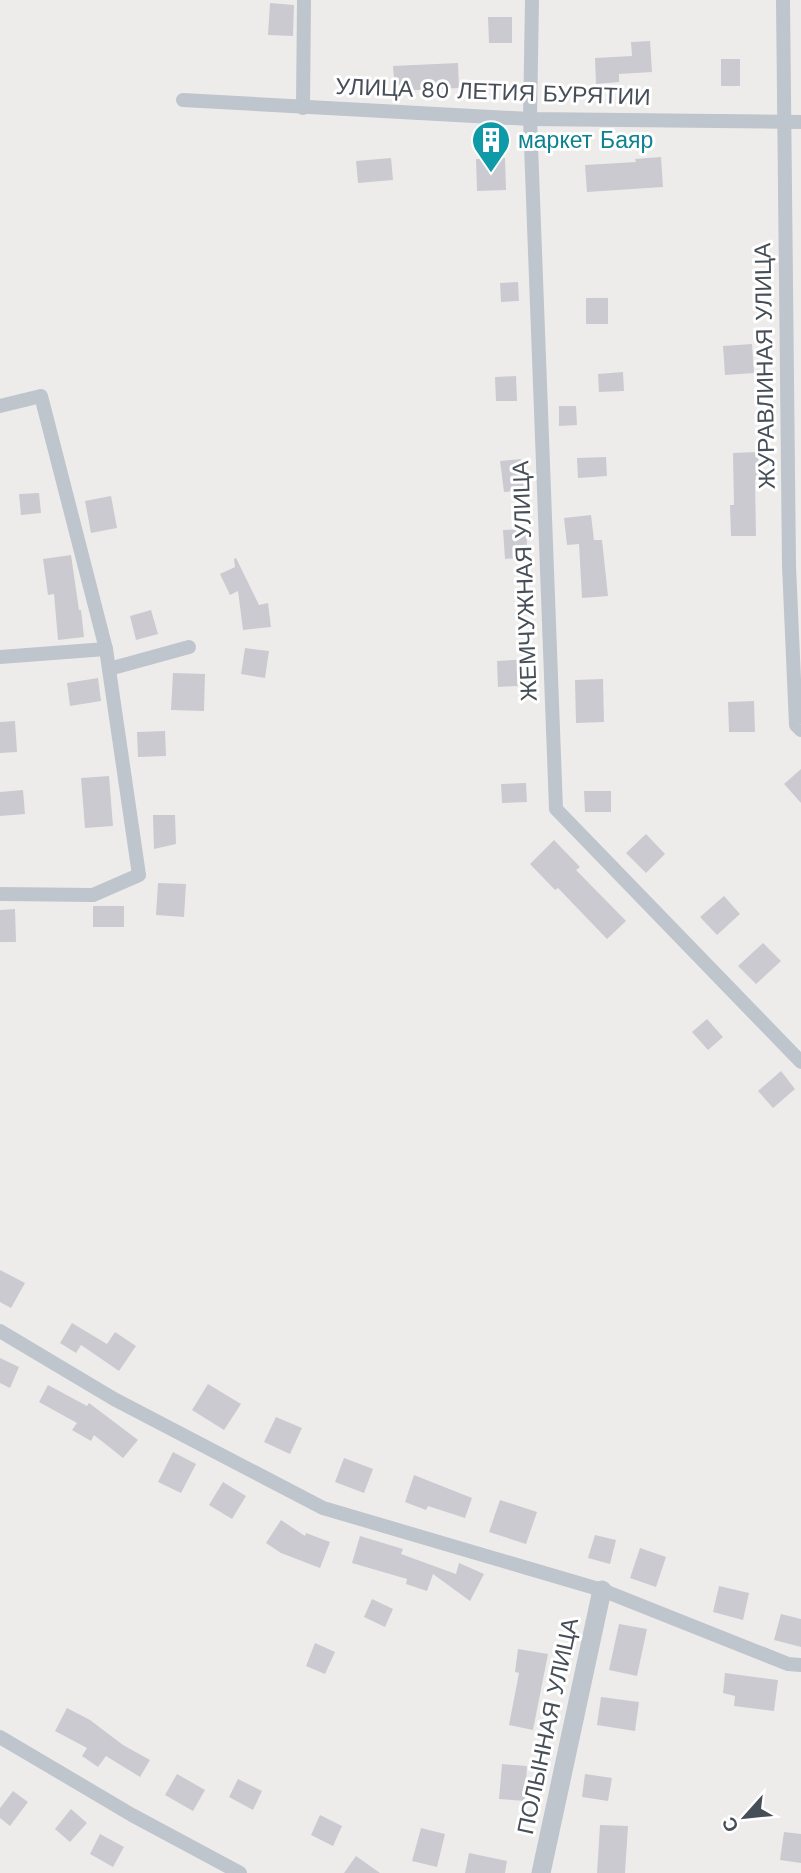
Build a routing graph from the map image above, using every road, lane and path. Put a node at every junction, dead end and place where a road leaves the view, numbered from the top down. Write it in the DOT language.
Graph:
graph roads {
  1 [pos="304,0"];
  2 [pos="532,0"];
  3 [pos="783,0"];
  4 [pos="183,100"];
  5 [pos="303,108"];
  6 [pos="530,119"];
  7 [pos="785,121"];
  8 [pos="801,122"];
  9 [pos="0,406"];
  10 [pos="189,647"];
  11 [pos="106,649"];
  12 [pos="0,657"];
  13 [pos="109,668"];
  14 [pos="801,730"];
  15 [pos="0,894"];
  16 [pos="801,1062"];
  17 [pos="0,1331"];
  18 [pos="602,1590"];
  19 [pos="801,1665"];
  20 [pos="0,1737"];
  21 [pos="240,1873"];
  22 [pos="541,1873"];
  1 -- 5 [label="street"];
  2 -- 6 [label="street, ЖЕМЧУЖНАЯ УЛИЦА"];
  3 -- 7 [label="street, ЖУРАВЛИНАЯ УЛИЦА"];
  4 -- 5 [label="street, УЛИЦА 80 ЛЕТИЯ БУРЯТИИ"];
  5 -- 6 [label="street, УЛИЦА 80 ЛЕТИЯ БУРЯТИИ"];
  6 -- 7 [label="street, УЛИЦА 80 ЛЕТИЯ БУРЯТИИ"];
  6 -- 16 [label="street, ЖЕМЧУЖНАЯ УЛИЦА"];
  7 -- 8 [label="street, УЛИЦА 80 ЛЕТИЯ БУРЯТИИ"];
  7 -- 14 [label="street, ЖУРАВЛИНАЯ УЛИЦА"];
  9 -- 11 [label="street"];
  10 -- 13 [label="street"];
  11 -- 12 [label="street"];
  11 -- 13 [label="street"];
  13 -- 15 [label="street"];
  17 -- 18 [label="street"];
  18 -- 19 [label="street"];
  18 -- 22 [label="street, ПОЛЫННАЯ УЛИЦА"];
  20 -- 21 [label="street"];
}
